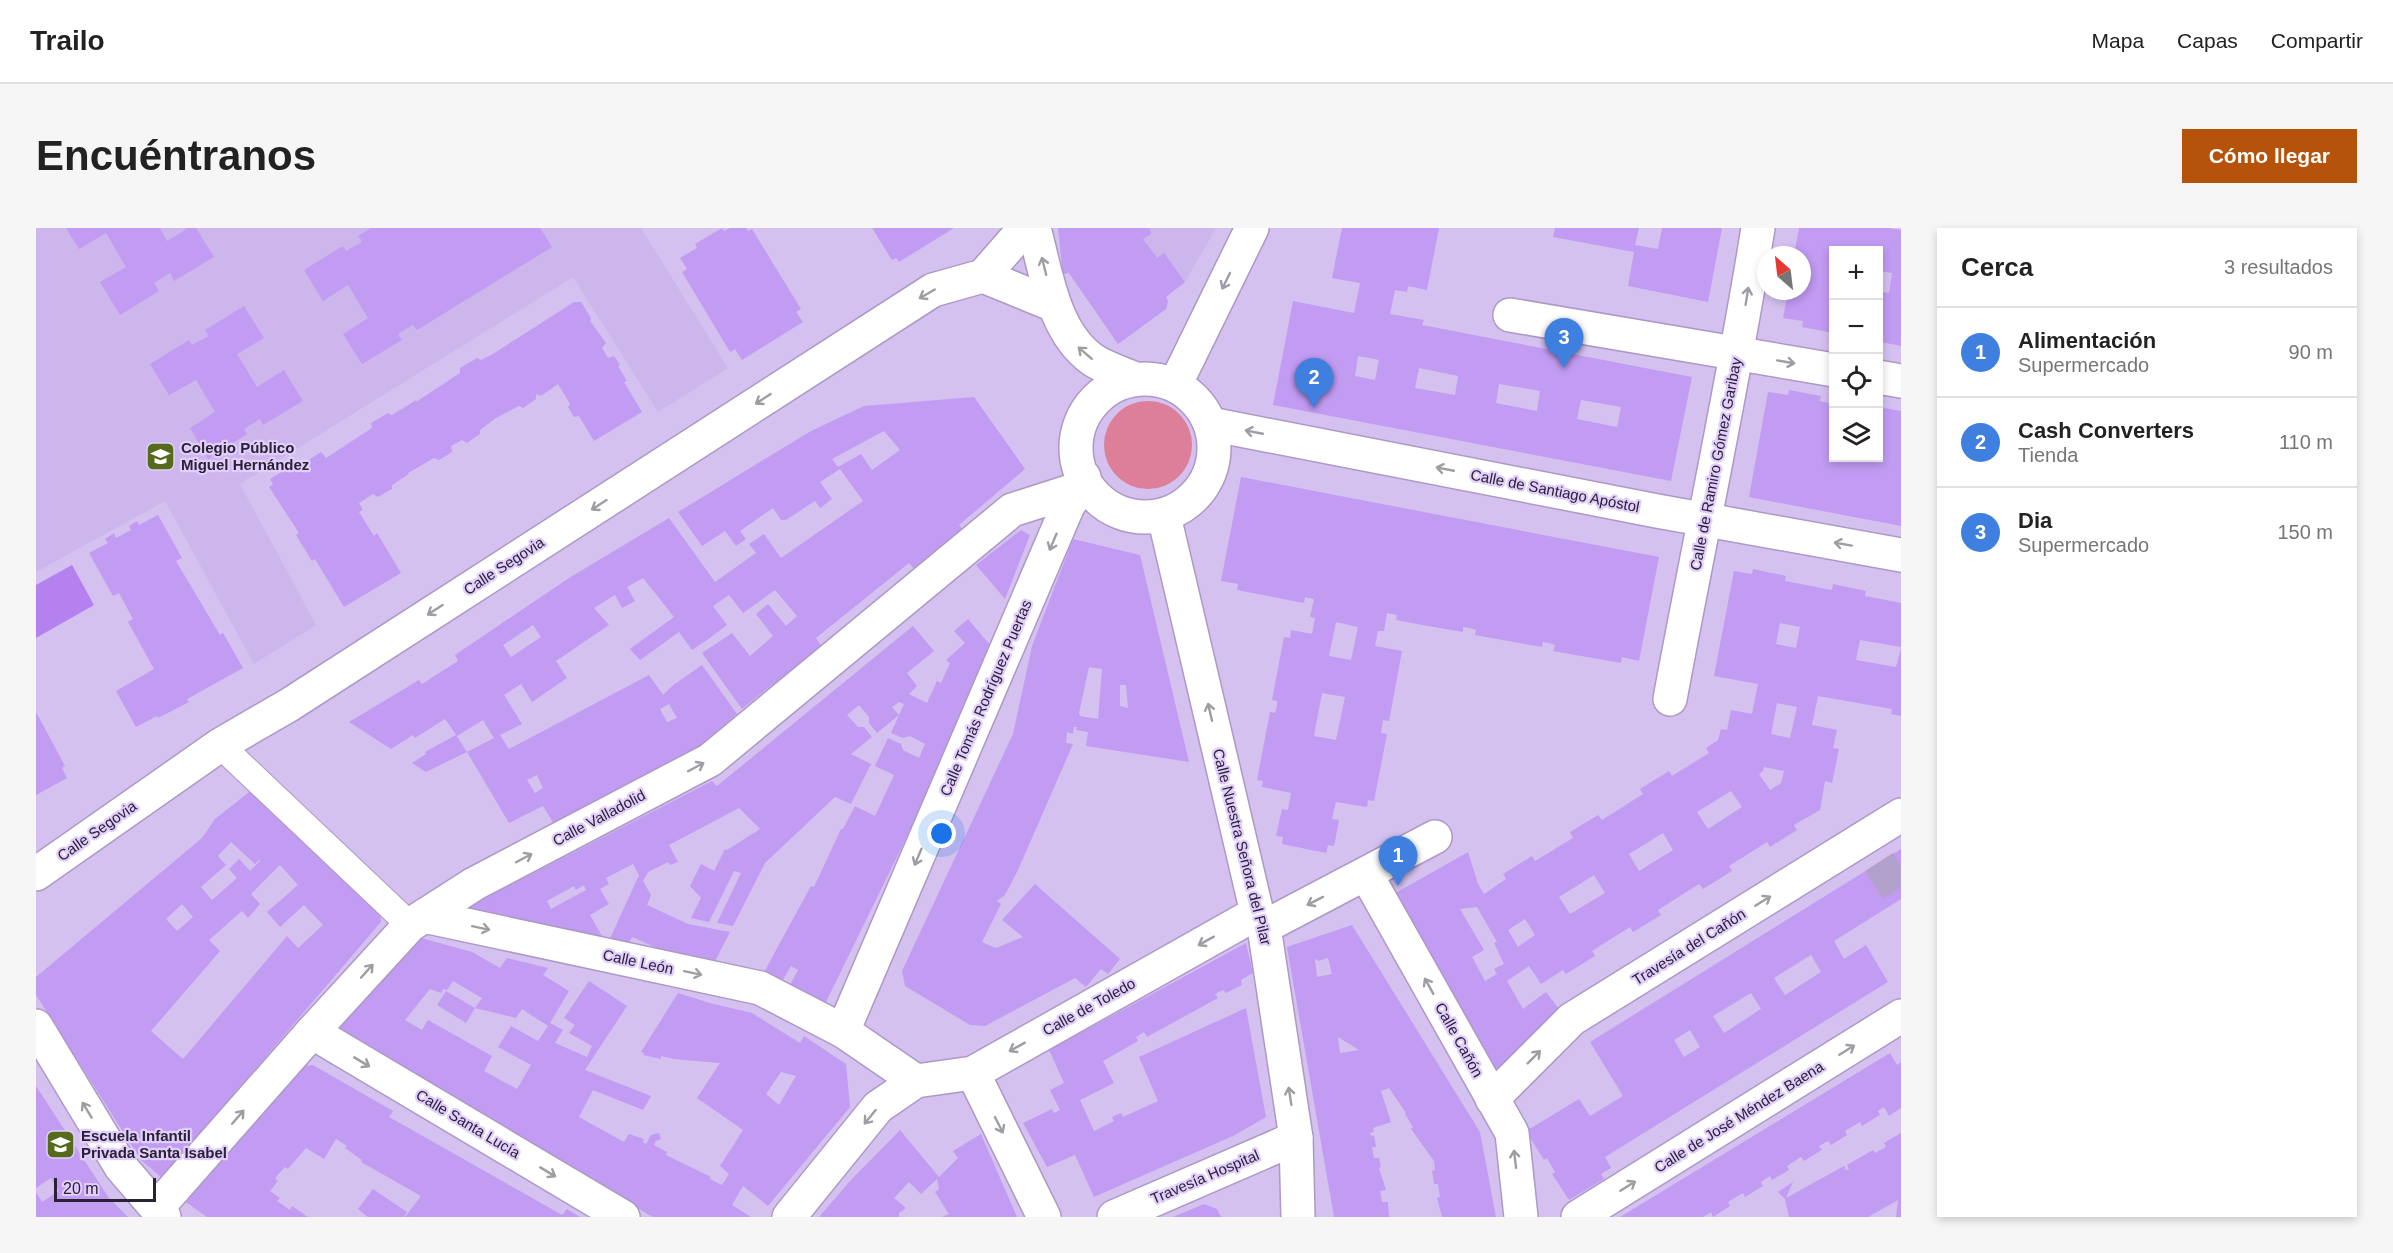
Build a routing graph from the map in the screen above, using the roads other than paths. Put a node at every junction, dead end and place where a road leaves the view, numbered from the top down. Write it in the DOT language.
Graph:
graph roads {
  1 [pos="1025,228"];
  2 [pos="1034,228"];
  3 [pos="1252,228"];
  4 [pos="1758,228"];
  5 [pos="982,276"];
  6 [pos="1054,305"];
  7 [pos="1510,315"];
  8 [pos="1738,354"];
  9 [pos="1829,369"];
  10 [pos="1883,378"];
  11 [pos="1135,379"];
  12 [pos="1901,381"];
  13 [pos="1175,385"];
  14 [pos="1210,424"];
  15 [pos="1083,484"];
  16 [pos="1164,516"];
  17 [pos="1703,519"];
  18 [pos="1901,555"];
  19 [pos="1670,699"];
  20 [pos="220,745"];
  21 [pos="1901,815"];
  22 [pos="1435,837"];
  23 [pos="36,874"];
  24 [pos="1366,874"];
  25 [pos="1260,920"];
  26 [pos="417,921"];
  27 [pos="1901,1016"];
  28 [pos="36,1026"];
  29 [pos="843,1031"];
  30 [pos="312,1032"];
  31 [pos="972,1073"];
  32 [pos="916,1081"];
  33 [pos="1492,1099"];
  34 [pos="1296,1138"];
  35 [pos="161,1212"];
  36 [pos="623,1217"];
  37 [pos="789,1217"];
  38 [pos="1044,1217"];
  39 [pos="1114,1217"];
  40 [pos="1298,1217"];
  41 [pos="1521,1217"];
  42 [pos="1578,1217"];
  1 -- 5 [label="street"];
  6 -- 2 [label="street, one-way"];
  3 -- 13 [label="street, one-way"];
  8 -- 4 [label="street, Calle de Ramiro Gómez Garibay, one-way"];
  5 -- 6 [label="street"];
  5 -- 20 [label="street, Calle Segovia, one-way"];
  11 -- 6 [label="street, one-way"];
  7 -- 8 [label="street"];
  8 -- 9 [label="street, one-way"];
  8 -- 17 [label="street, Calle de Ramiro Gómez Garibay"];
  10 -- 12 [label="street"];
  11 -- 13 [label="street"];
  11 -- 15 [label="street"];
  13 -- 14 [label="street"];
  14 -- 16 [label="street"];
  17 -- 14 [label="street, Calle de Santiago Apóstol, one-way"];
  15 -- 16 [label="street"];
  26 -- 15 [label="street, Calle Valladolid, one-way"];
  15 -- 29 [label="street, Calle Tomás Rodríguez Puertas, one-way"];
  25 -- 16 [label="street, Calle Nuestra Señora del Pilar, one-way"];
  18 -- 17 [label="street, Calle de Santiago Apóstol, one-way"];
  17 -- 19 [label="street, Calle de Ramiro Gómez Garibay"];
  20 -- 23 [label="street, Calle Segovia"];
  20 -- 26 [label="street"];
  33 -- 21 [label="street, Travesía del Cañón, one-way"];
  22 -- 24 [label="street, Calle de Toledo"];
  24 -- 25 [label="street, Calle de Toledo, one-way"];
  33 -- 24 [label="street, Calle Cañón, one-way"];
  25 -- 31 [label="street, Calle de Toledo, one-way"];
  34 -- 25 [label="street, Calle Nuestra Señora del Pilar, one-way"];
  26 -- 29 [label="street, Calle León, one-way"];
  30 -- 26 [label="street, Calle Valladolid, one-way"];
  42 -- 27 [label="street, Calle de José Méndez Baena, one-way"];
  35 -- 28 [label="street, one-way"];
  29 -- 32 [label="street"];
  35 -- 30 [label="street, Calle Valladolid, one-way"];
  30 -- 36 [label="street, Calle Santa Lucía, one-way"];
  31 -- 32 [label="street, Calle de Toledo"];
  31 -- 38 [label="street, one-way"];
  32 -- 37 [label="street, one-way"];
  41 -- 33 [label="street, Calle Cañón, one-way"];
  34 -- 39 [label="street, Travesía Hospital"];
  34 -- 40 [label="street, Calle Nuestra Señora del Pilar"];
}
